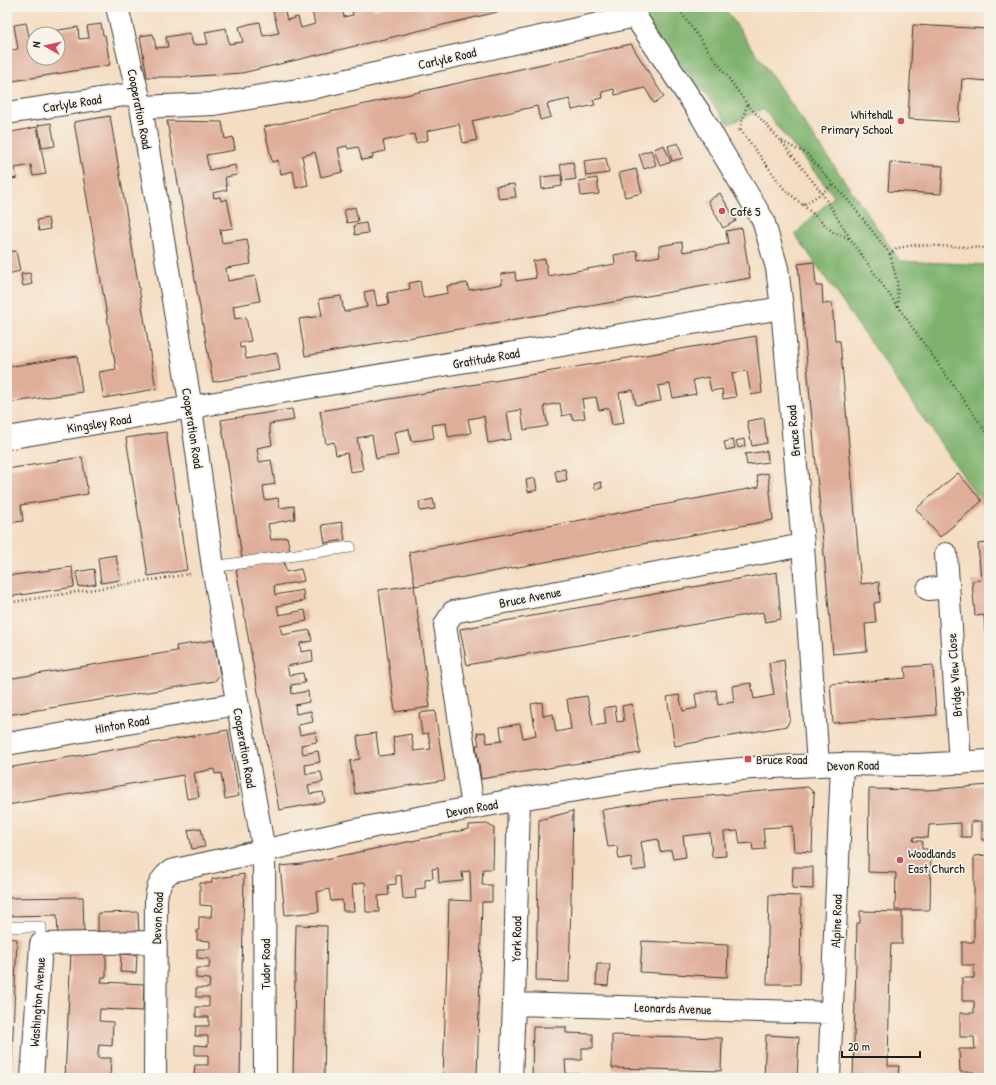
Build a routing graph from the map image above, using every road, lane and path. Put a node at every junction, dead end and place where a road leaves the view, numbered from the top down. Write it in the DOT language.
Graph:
graph roads {
  1 [pos="116,7"];
  2 [pos="677,7"];
  3 [pos="139,100"];
  4 [pos="747,104"];
  5 [pos="7,113"];
  6 [pos="701,115"];
  7 [pos="740,130"];
  8 [pos="780,140"];
  9 [pos="718,145"];
  10 [pos="832,184"];
  11 [pos="822,193"];
  12 [pos="803,205"];
  13 [pos="851,240"];
  14 [pos="989,248"];
  15 [pos="890,254"];
  16 [pos="898,307"];
  17 [pos="782,308"];
  18 [pos="190,408"];
  19 [pos="989,436"];
  20 [pos="7,438"];
  21 [pos="803,545"];
  22 [pos="350,547"];
  23 [pos="946,554"];
  24 [pos="214,569"];
  25 [pos="7,603"];
  26 [pos="237,704"];
  27 [pos="7,744"];
  28 [pos="989,761"];
  29 [pos="960,763"];
  30 [pos="842,764"];
  31 [pos="818,765"];
  32 [pos="519,799"];
  33 [pos="473,808"];
  34 [pos="264,851"];
  35 [pos="7,928"];
  36 [pos="155,942"];
  37 [pos="41,944"];
  38 [pos="514,1004"];
  39 [pos="832,1013"];
  40 [pos="32,1078"];
  41 [pos="155,1078"];
  42 [pos="265,1078"];
  43 [pos="511,1078"];
  44 [pos="829,1078"];
  1 -- 3 [label="street, Cooperation Road"];
  2 -- 4 [label="path"];
  3 -- 5 [label="street, Carlyle Road"];
  3 -- 6 [label="street, Carlyle Road"];
  3 -- 18 [label="street, Cooperation Road"];
  4 -- 7 [label="path"];
  4 -- 8 [label="path"];
  6 -- 9 [label="street, Bruce Road"];
  7 -- 9 [label="path"];
  7 -- 12 [label="path"];
  8 -- 10 [label="path"];
  8 -- 11 [label="path"];
  9 -- 17 [label="street, Bruce Road"];
  10 -- 11 [label="path"];
  10 -- 15 [label="path"];
  11 -- 12 [label="path"];
  11 -- 13 [label="path"];
  12 -- 13 [label="path"];
  13 -- 16 [label="path"];
  14 -- 15 [label="path"];
  15 -- 16 [label="path"];
  16 -- 19 [label="path"];
  17 -- 18 [label="street, Gratitude Road"];
  17 -- 21 [label="street, Bruce Road"];
  18 -- 20 [label="street, Kingsley Road"];
  18 -- 24 [label="street, Cooperation Road"];
  21 -- 31 [label="street, Bruce Road"];
  21 -- 33 [label="street, Bruce Avenue"];
  22 -- 24 [label="lane"];
  23 -- 29 [label="street, Bridge View Close"];
  24 -- 25 [label="path"];
  24 -- 26 [label="street, Cooperation Road"];
  26 -- 27 [label="street, Hinton Road"];
  26 -- 34 [label="street, Cooperation Road"];
  28 -- 29 [label="street, Devon Road"];
  29 -- 30 [label="street, Devon Road"];
  30 -- 31 [label="street, Devon Road"];
  30 -- 39 [label="street, Alpine Road"];
  31 -- 32 [label="street, Devon Road"];
  32 -- 33 [label="street, Devon Road"];
  32 -- 38 [label="street, York Road"];
  33 -- 34 [label="street, Devon Road"];
  34 -- 36 [label="street, Devon Road"];
  34 -- 42 [label="street, Tudor Road"];
  35 -- 37 [label="lane"];
  36 -- 37 [label="street, Washington Avenue"];
  36 -- 41 [label="street, Devon Road"];
  37 -- 40 [label="street, Washington Avenue"];
  38 -- 39 [label="street, Leonards Avenue"];
  38 -- 43 [label="street, York Road"];
  39 -- 44 [label="street, Alpine Road"];
}
